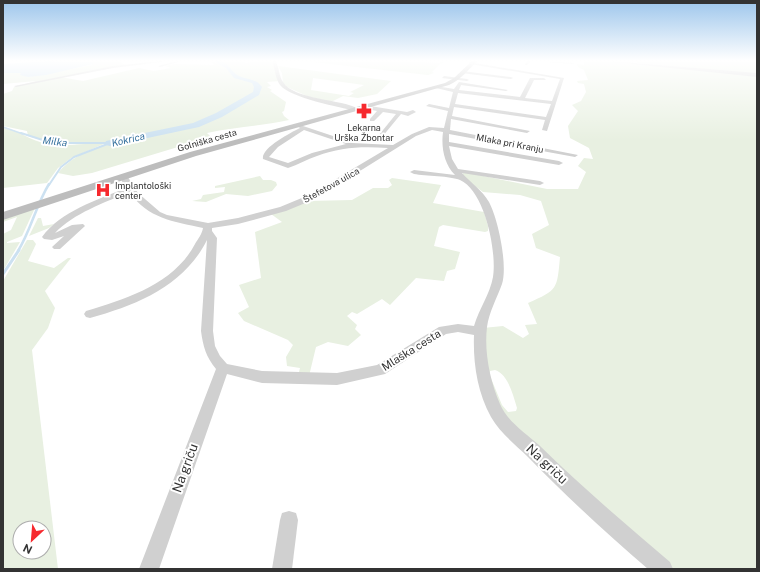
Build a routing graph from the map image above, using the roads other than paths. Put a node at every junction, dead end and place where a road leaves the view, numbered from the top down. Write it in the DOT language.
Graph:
graph roads {
  1 [pos="286,88"];
  2 [pos="435,88"];
  3 [pos="441,88"];
  4 [pos="457,88"];
  5 [pos="529,88"];
  6 [pos="559,88"];
  7 [pos="456,91"];
  8 [pos="521,100"];
  9 [pos="554,103"];
  10 [pos="429,106"];
  11 [pos="360,108"];
  12 [pos="381,110"];
  13 [pos="451,111"];
  14 [pos="413,112"];
  15 [pos="399,113"];
  16 [pos="549,119"];
  17 [pos="372,120"];
  18 [pos="302,126"];
  19 [pos="545,130"];
  20 [pos="445,131"];
  21 [pos="527,131"];
  22 [pos="382,135"];
  23 [pos="445,143"];
  24 [pos="350,144"];
  25 [pos="394,147"];
  26 [pos="575,156"];
  27 [pos="560,163"];
  28 [pos="455,171"];
  29 [pos="414,172"];
  30 [pos="123,176"];
  31 [pos="462,178"];
  32 [pos="540,183"];
  33 [pos="129,189"];
  34 [pos="3,216"];
  35 [pos="208,228"];
  36 [pos="57,247"];
  37 [pos="90,314"];
  38 [pos="480,331"];
  39 [pos="223,368"];
  40 [pos="288,520"];
  41 [pos="149,569"];
  42 [pos="282,569"];
  43 [pos="663,569"];
  1 -- 11 [label="street"];
  2 -- 11 [label="main road, Golniška cesta"];
  3 -- 7 [label="street"];
  4 -- 7 [label="street, Golniška cesta"];
  5 -- 8 [label="street"];
  6 -- 9 [label="street"];
  7 -- 8 [label="street"];
  7 -- 13 [label="street"];
  8 -- 9 [label="street"];
  9 -- 16 [label="street"];
  10 -- 13 [label="street"];
  11 -- 12 [label="street, Golniška cesta"];
  11 -- 18 [label="main road, Golniška cesta"];
  12 -- 15 [label="street, Golniška cesta"];
  12 -- 17 [label="street"];
  13 -- 16 [label="street"];
  13 -- 20 [label="street"];
  13 -- 21 [label="street, Mlaka pri Kranju"];
  14 -- 15 [label="street, Golniška cesta"];
  15 -- 22 [label="street"];
  16 -- 19 [label="street"];
  18 -- 24 [label="street"];
  18 -- 24 [label="street"];
  18 -- 30 [label="main road, Golniška cesta"];
  20 -- 23 [label="street"];
  20 -- 25 [label="street, Štefetova ulica"];
  20 -- 26 [label="street, Mlaka pri Kranju"];
  23 -- 27 [label="street"];
  23 -- 28 [label="street"];
  24 -- 25 [label="street"];
  25 -- 35 [label="street, Štefetova ulica"];
  28 -- 31 [label="street"];
  28 -- 32 [label="street"];
  29 -- 31 [label="street"];
  30 -- 33 [label="street"];
  30 -- 34 [label="main road, Golniška cesta"];
  31 -- 38 [label="street"];
  33 -- 35 [label="street"];
  33 -- 36 [label="street"];
  35 -- 37 [label="street"];
  35 -- 39 [label="street"];
  38 -- 39 [label="street, Mlaška cesta"];
  38 -- 43 [label="street, Na griču"];
  39 -- 41 [label="street, Na griču"];
  40 -- 42 [label="street"];
}
